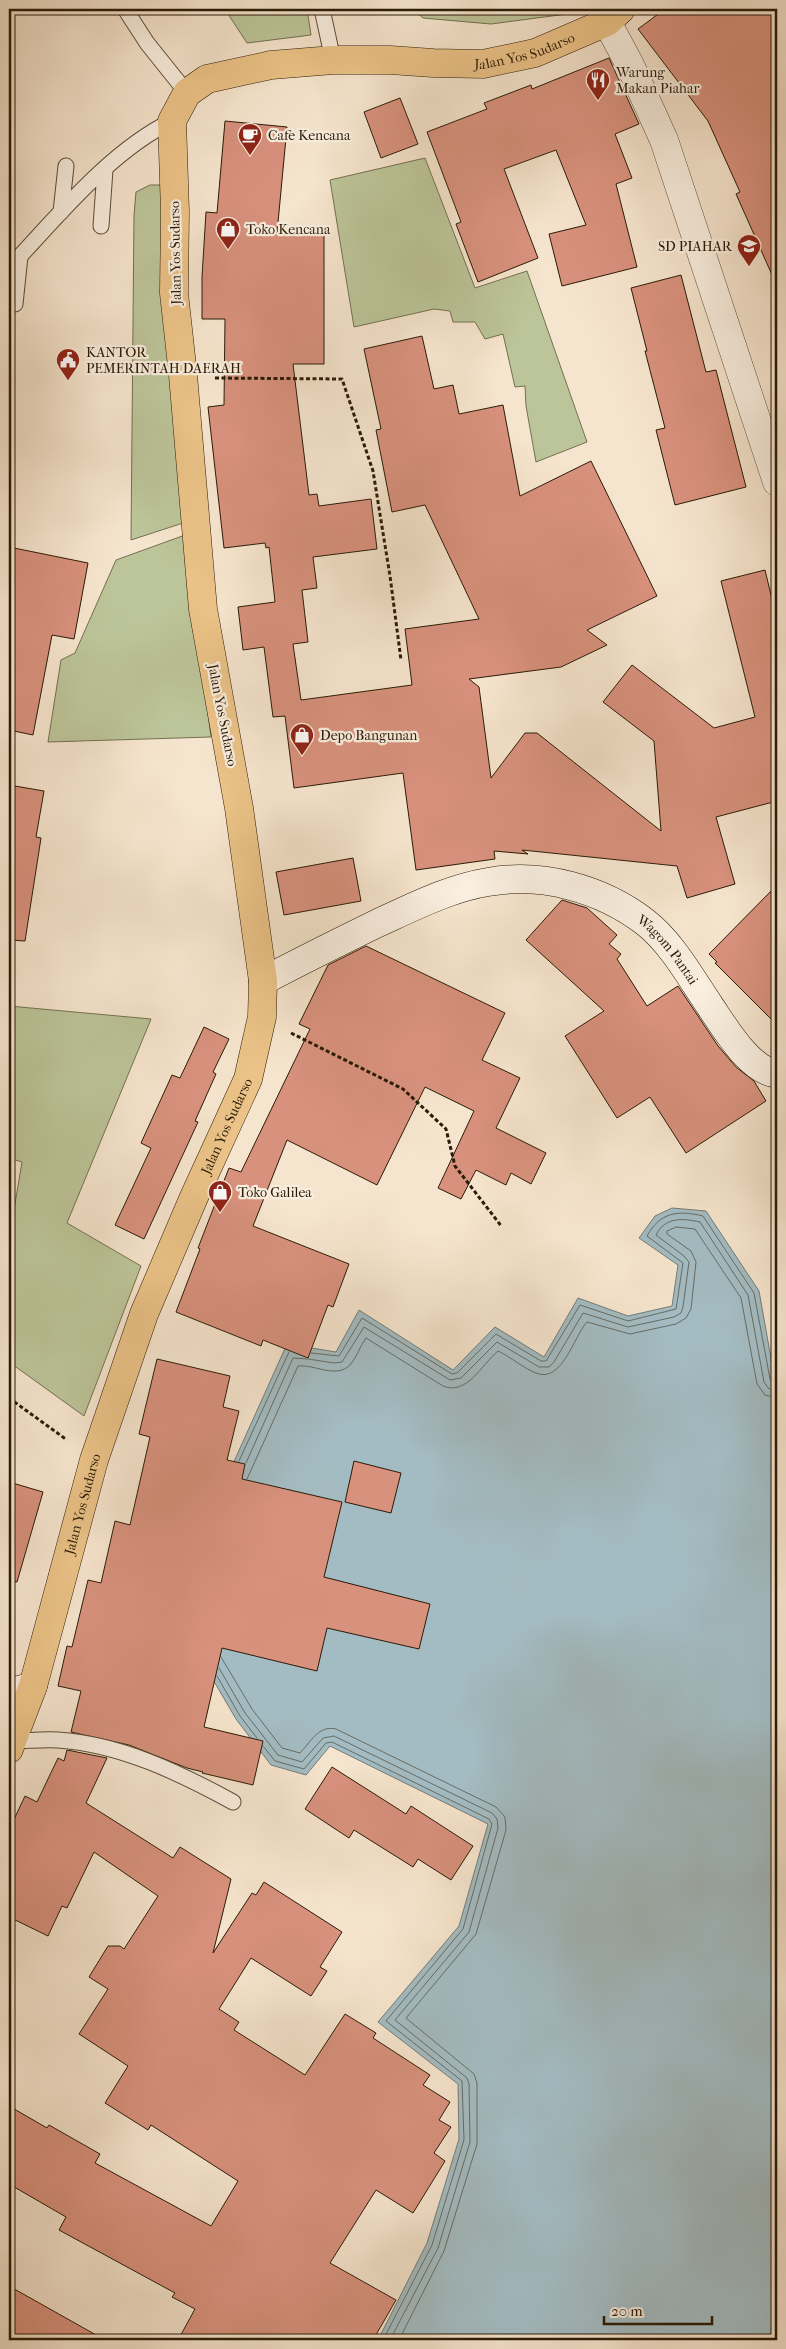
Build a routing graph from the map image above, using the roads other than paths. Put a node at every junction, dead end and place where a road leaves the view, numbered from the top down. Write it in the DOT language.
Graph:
graph roads {
  1 [pos="126,9"];
  2 [pos="322,9"];
  3 [pos="614,15"];
  4 [pos="333,60"];
  5 [pos="187,93"];
  6 [pos="172,121"];
  7 [pos="66,166"];
  8 [pos="105,170"];
  9 [pos="61,212"];
  10 [pos="101,226"];
  11 [pos="20,256"];
  12 [pos="9,268"];
  13 [pos="14,304"];
  14 [pos="777,482"];
  15 [pos="263,981"];
  16 [pos="777,1074"];
  17 [pos="21,1690"];
  18 [pos="10,1745"];
  19 [pos="233,1802"];
  1 -- 5 [label="lane"];
  2 -- 4 [label="lane"];
  3 -- 4 [label="main road, Jalan Yos Sudarso"];
  3 -- 14 [label="street"];
  4 -- 5 [label="main road, Jalan Yos Sudarso"];
  5 -- 6 [label="main road, Jalan Yos Sudarso"];
  6 -- 8 [label="lane"];
  6 -- 15 [label="main road, Jalan Yos Sudarso"];
  7 -- 9 [label="lane"];
  8 -- 9 [label="lane"];
  8 -- 10 [label="lane"];
  9 -- 11 [label="lane"];
  11 -- 12 [label="lane"];
  11 -- 13 [label="lane"];
  15 -- 16 [label="street, Wagom Pantai"];
  15 -- 17 [label="main road, Jalan Yos Sudarso"];
  17 -- 18 [label="main road, Jalan Yos Sudarso"];
  18 -- 19 [label="lane"];
}
